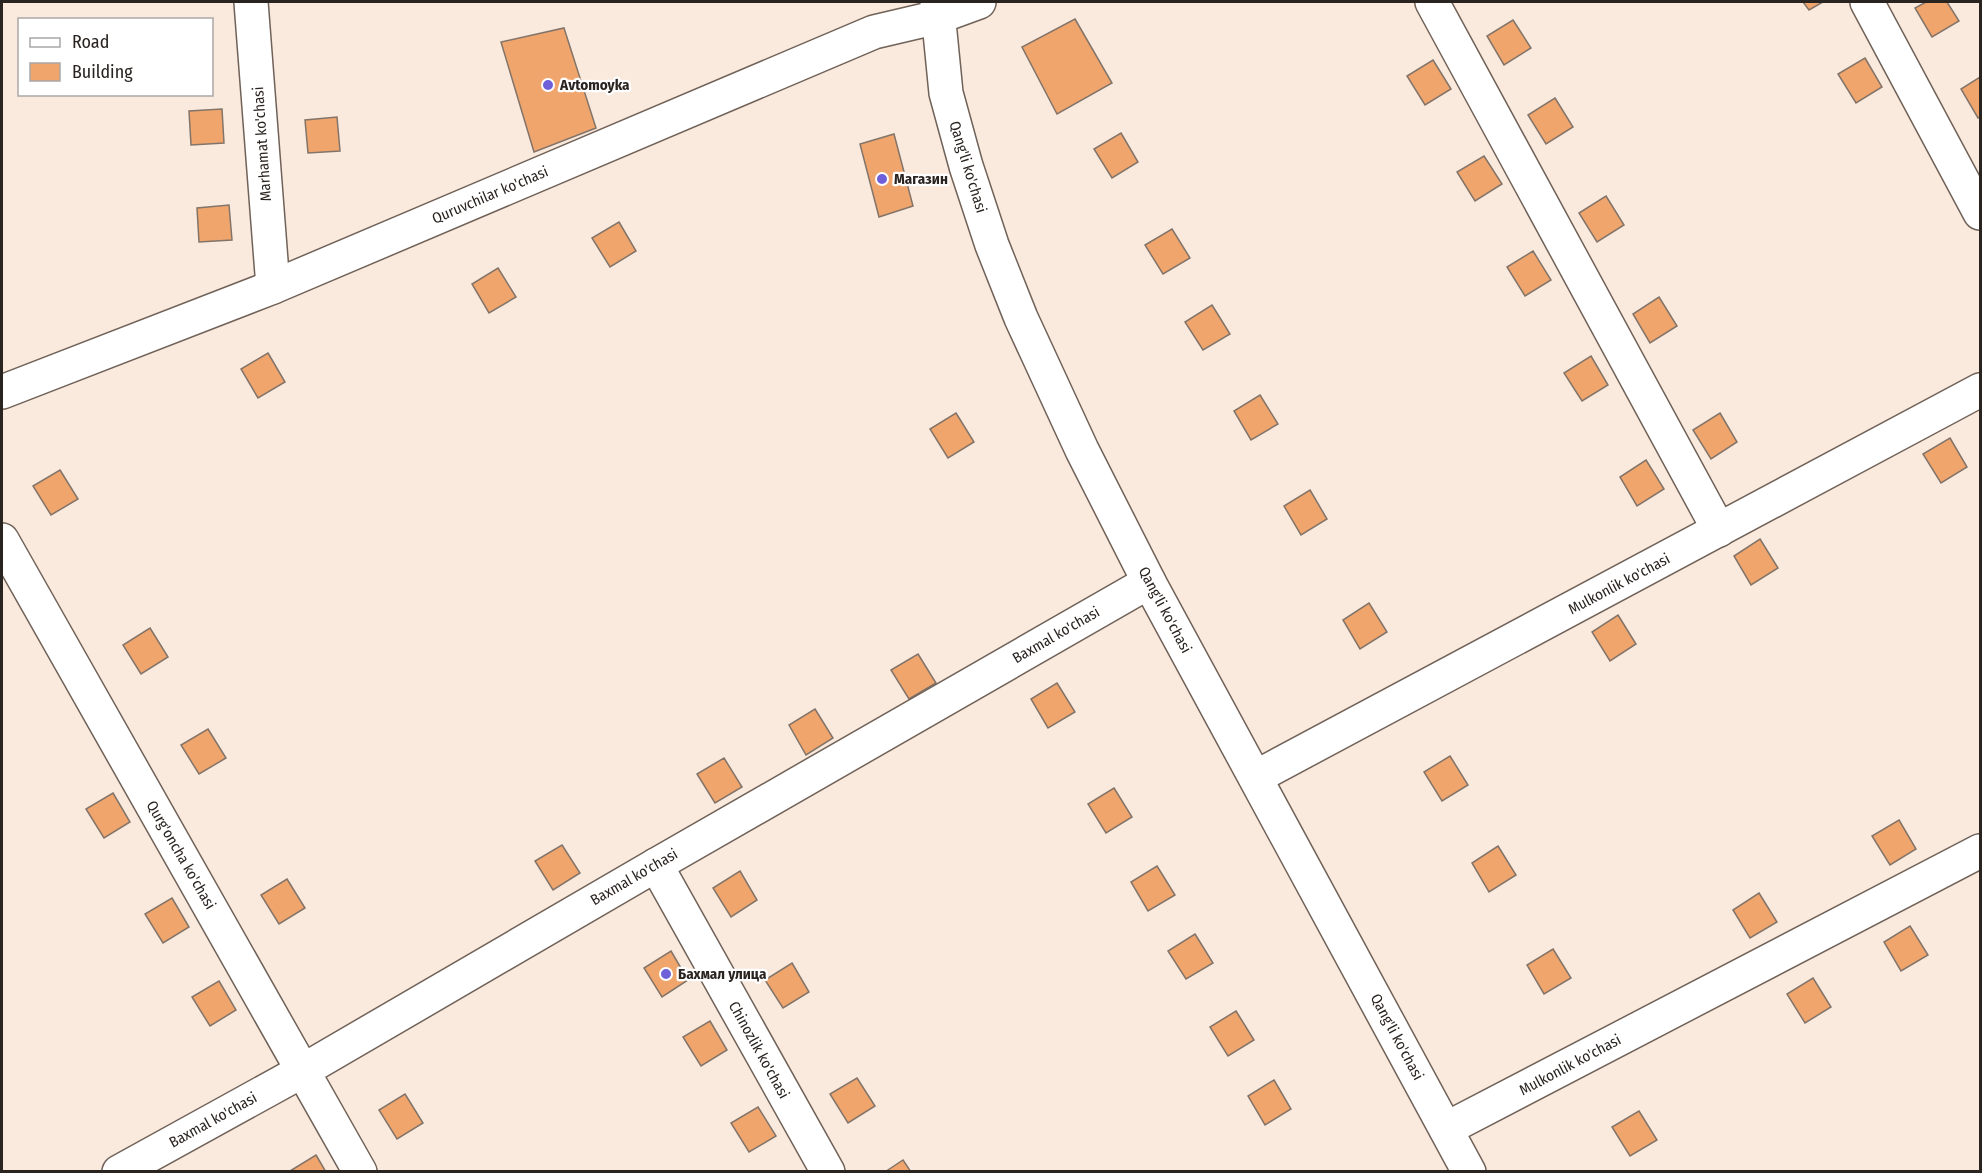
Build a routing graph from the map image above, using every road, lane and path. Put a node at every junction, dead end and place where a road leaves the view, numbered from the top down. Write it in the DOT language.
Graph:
graph roads {
  1 [pos="251,2"];
  2 [pos="979,2"];
  3 [pos="1432,2"];
  4 [pos="1867,2"];
  5 [pos="938,9"];
  6 [pos="1980,213"];
  7 [pos="273,287"];
  8 [pos="1980,390"];
  9 [pos="2,392"];
  10 [pos="1719,530"];
  11 [pos="2,540"];
  12 [pos="1149,582"];
  13 [pos="1256,777"];
  14 [pos="1980,851"];
  15 [pos="656,865"];
  16 [pos="304,1070"];
  17 [pos="1446,1129"];
  18 [pos="119,1172"];
  19 [pos="360,1172"];
  20 [pos="828,1172"];
  21 [pos="1469,1172"];
  1 -- 7 [label="street, Marhamat ko'chasi"];
  2 -- 5 [label="street, Quruvchilar ko'chasi"];
  3 -- 10 [label="street"];
  4 -- 6 [label="street"];
  5 -- 7 [label="street, Quruvchilar ko'chasi"];
  5 -- 12 [label="street, Qang'li ko'chasi"];
  7 -- 9 [label="street, Quruvchilar ko'chasi"];
  8 -- 10 [label="street, Mulkonlik ko'chasi"];
  10 -- 13 [label="street, Mulkonlik ko'chasi"];
  11 -- 16 [label="street, Qurg'oncha ko'chasi"];
  12 -- 13 [label="street, Qang'li ko'chasi"];
  12 -- 15 [label="street, Baхmal ko'chasi"];
  13 -- 17 [label="street, Qang'li ko'chasi"];
  14 -- 17 [label="street, Mulkonlik ko'chasi"];
  15 -- 16 [label="street, Baхmal ko'chasi"];
  15 -- 20 [label="street, Сhinozlik ko'chasi"];
  16 -- 18 [label="street, Baхmal ko'chasi"];
  16 -- 19 [label="street, Qurg'oncha ko'chasi"];
  17 -- 21 [label="street, Qang'li ko'chasi"];
}
